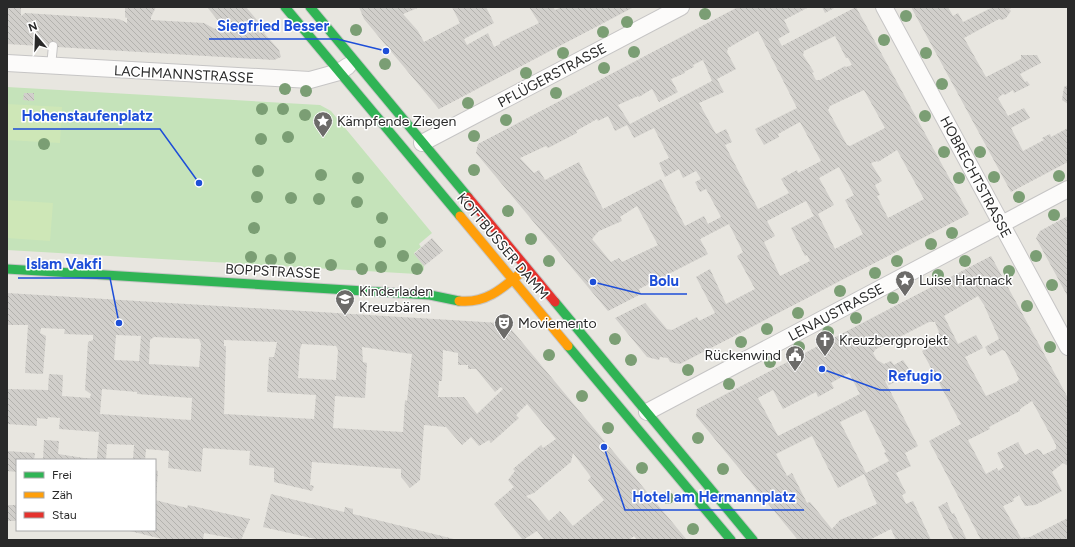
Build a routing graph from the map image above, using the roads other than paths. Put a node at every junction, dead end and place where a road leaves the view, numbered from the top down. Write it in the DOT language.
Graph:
graph roads {
  1 [pos="285,7"];
  2 [pos="310,7"];
  3 [pos="681,7"];
  4 [pos="884,7"];
  5 [pos="52,46"];
  6 [pos="356,61"];
  7 [pos="7,64"];
  8 [pos="51,66"];
  9 [pos="339,72"];
  10 [pos="422,143"];
  11 [pos="1068,189"];
  12 [pos="1001,224"];
  13 [pos="526,268"];
  14 [pos="7,269"];
  15 [pos="513,279"];
  16 [pos="1068,347"];
  17 [pos="647,412"];
  18 [pos="731,540"];
  19 [pos="753,540"];
  1 -- 9 [label="main road, KOTTBUSSER DAMM"];
  2 -- 6 [label="main road, KOTTBUSSER DAMM"];
  3 -- 10 [label="street, PFLÜGERSTRASSE"];
  4 -- 12 [label="street, HOBRECHTSTRASSE"];
  5 -- 8 [label="lane"];
  6 -- 9 [label="street, LACHMANNSTRASSE"];
  6 -- 10 [label="main road, KOTTBUSSER DAMM"];
  7 -- 8 [label="street, LACHMANNSTRASSE"];
  8 -- 9 [label="street, LACHMANNSTRASSE"];
  9 -- 15 [label="main road, KOTTBUSSER DAMM"];
  10 -- 13 [label="main road, KOTTBUSSER DAMM"];
  11 -- 12 [label="street, LENAUSTRASSE"];
  12 -- 16 [label="street, HOBRECHTSTRASSE"];
  12 -- 17 [label="street, LENAUSTRASSE"];
  13 -- 15 [label="main road, BOPPSTRASSE"];
  13 -- 17 [label="main road, KOTTBUSSER DAMM"];
  14 -- 15 [label="main road, BOPPSTRASSE"];
  15 -- 18 [label="main road, KOTTBUSSER DAMM"];
  17 -- 19 [label="main road, KOTTBUSSER DAMM"];
}
